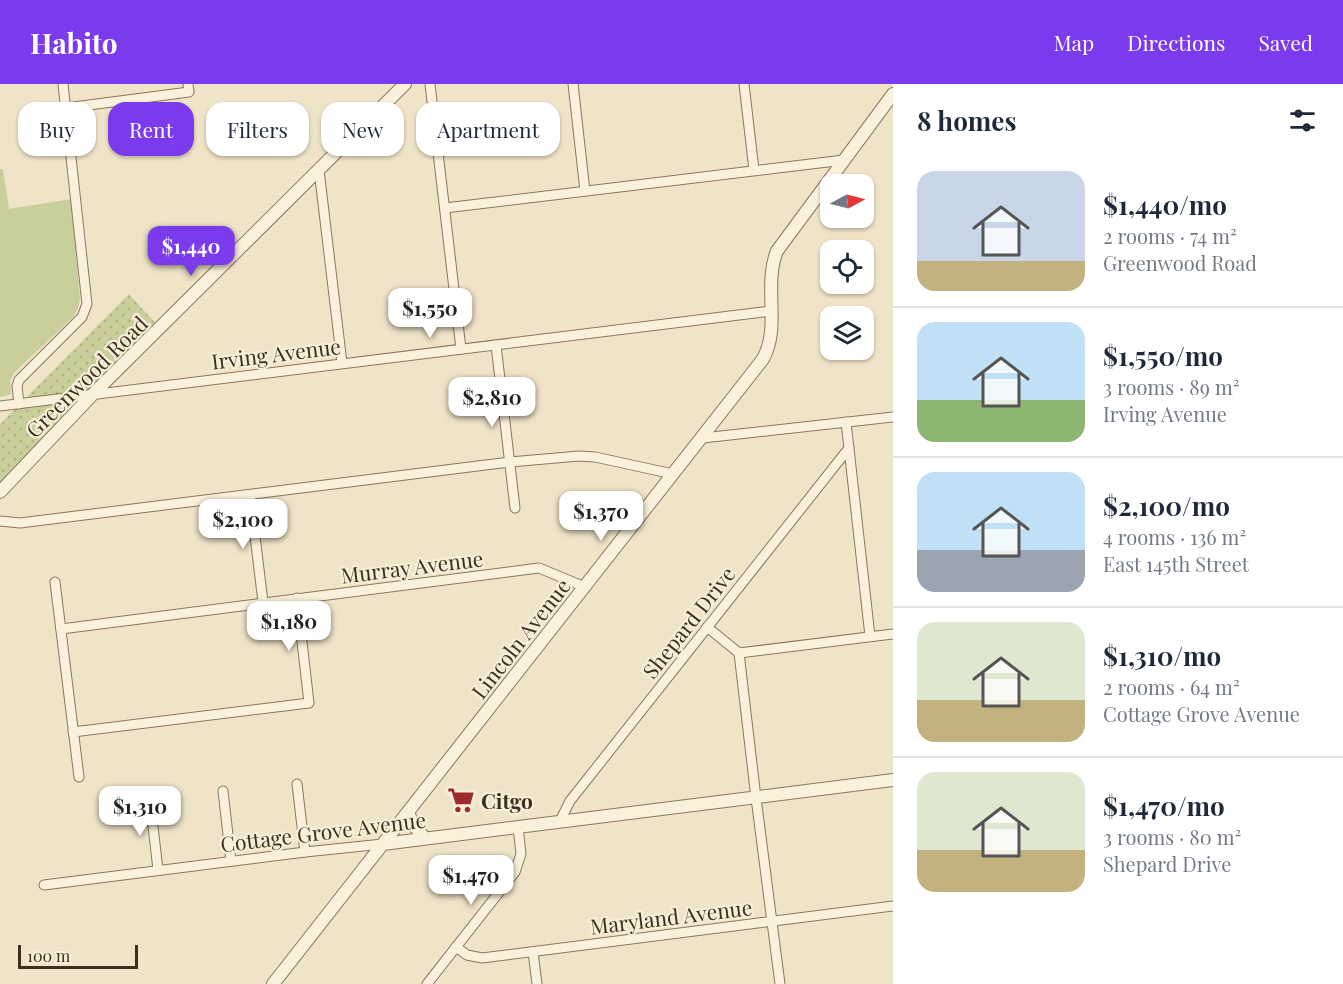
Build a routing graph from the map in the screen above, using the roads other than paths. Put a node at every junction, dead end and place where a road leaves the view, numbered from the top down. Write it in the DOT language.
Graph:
graph roads {
  1 [pos="63,84"];
  2 [pos="405,84"];
  3 [pos="430,84"];
  4 [pos="573,84"];
  5 [pos="744,84"];
  6 [pos="188,88"];
  7 [pos="893,94"];
  8 [pos="65,102"];
  9 [pos="96,103"];
  10 [pos="71,156"];
  11 [pos="844,160"];
  12 [pos="319,170"];
  13 [pos="753,170"];
  14 [pos="585,190"];
  15 [pos="446,208"];
  16 [pos="771,311"];
  17 [pos="496,345"];
  18 [pos="461,349"];
  19 [pos="342,363"];
  20 [pos="93,394"];
  21 [pos="19,404"];
  22 [pos="0,406"];
  23 [pos="893,417"];
  24 [pos="846,422"];
  25 [pos="703,438"];
  26 [pos="849,448"];
  27 [pos="510,462"];
  28 [pos="673,474"];
  29 [pos="0,492"];
  30 [pos="250,495"];
  31 [pos="515,508"];
  32 [pos="0,521"];
  33 [pos="55,582"];
  34 [pos="585,587"];
  35 [pos="297,598"];
  36 [pos="263,602"];
  37 [pos="707,627"];
  38 [pos="61,629"];
  39 [pos="893,634"];
  40 [pos="870,636"];
  41 [pos="740,653"];
  42 [pos="73,732"];
  43 [pos="79,777"];
  44 [pos="893,780"];
  45 [pos="297,783"];
  46 [pos="223,791"];
  47 [pos="756,798"];
  48 [pos="150,800"];
  49 [pos="408,812"];
  50 [pos="560,821"];
  51 [pos="518,827"];
  52 [pos="425,838"];
  53 [pos="383,844"];
  54 [pos="305,852"];
  55 [pos="231,861"];
  56 [pos="158,870"];
  57 [pos="44,885"];
  58 [pos="893,906"];
  59 [pos="772,921"];
  60 [pos="456,947"];
  61 [pos="533,952"];
  62 [pos="273,984"];
  63 [pos="427,984"];
  64 [pos="537,984"];
  65 [pos="780,984"];
  1 -- 8 [label="street"];
  2 -- 12 [label="street, Greenwood Road"];
  3 -- 15 [label="street"];
  4 -- 14 [label="street"];
  5 -- 13 [label="street"];
  6 -- 9 [label="street"];
  7 -- 11 [label="street, Lincoln Avenue"];
  10 -- 21 [label="street"];
  11 -- 13 [label="street"];
  11 -- 16 [label="street, Lincoln Avenue"];
  12 -- 19 [label="street"];
  12 -- 20 [label="street, Greenwood Road"];
  13 -- 14 [label="street"];
  14 -- 15 [label="street"];
  15 -- 18 [label="street"];
  16 -- 17 [label="street, Irving Avenue"];
  16 -- 25 [label="street, Lincoln Avenue"];
  17 -- 18 [label="street, Irving Avenue"];
  17 -- 27 [label="street"];
  18 -- 19 [label="street, Irving Avenue"];
  19 -- 20 [label="street, Irving Avenue"];
  20 -- 21 [label="street, Irving Avenue"];
  20 -- 29 [label="street, Greenwood Road"];
  21 -- 22 [label="street, Irving Avenue"];
  23 -- 24 [label="street"];
  24 -- 25 [label="street"];
  24 -- 26 [label="street"];
  25 -- 28 [label="street, Lincoln Avenue"];
  26 -- 37 [label="street, Shepard Drive"];
  26 -- 40 [label="street"];
  27 -- 28 [label="street"];
  27 -- 30 [label="street"];
  27 -- 31 [label="street"];
  28 -- 34 [label="street, Lincoln Avenue"];
  30 -- 32 [label="street"];
  30 -- 36 [label="street"];
  33 -- 38 [label="street"];
  34 -- 35 [label="street, Murray Avenue"];
  34 -- 49 [label="street, Lincoln Avenue"];
  35 -- 36 [label="street, Murray Avenue"];
  35 -- 42 [label="street"];
  36 -- 38 [label="street, Murray Avenue"];
  37 -- 41 [label="street"];
  37 -- 50 [label="street, Shepard Drive"];
  38 -- 42 [label="street"];
  39 -- 40 [label="street"];
  40 -- 41 [label="street"];
  41 -- 47 [label="street"];
  42 -- 43 [label="street"];
  44 -- 47 [label="street, Cottage Grove Avenue"];
  45 -- 54 [label="street"];
  46 -- 55 [label="street"];
  47 -- 50 [label="street, Cottage Grove Avenue"];
  47 -- 59 [label="street"];
  48 -- 56 [label="street"];
  49 -- 52 [label="street"];
  49 -- 53 [label="street, Lincoln Avenue"];
  50 -- 51 [label="street, Cottage Grove Avenue"];
  51 -- 52 [label="street, Cottage Grove Avenue"];
  51 -- 60 [label="street"];
  52 -- 53 [label="street, Cottage Grove Avenue"];
  53 -- 54 [label="street, Cottage Grove Avenue"];
  53 -- 62 [label="street, Lincoln Avenue"];
  54 -- 55 [label="street, Cottage Grove Avenue"];
  55 -- 56 [label="street, Cottage Grove Avenue"];
  56 -- 57 [label="street, Cottage Grove Avenue"];
  58 -- 59 [label="street, Maryland Avenue"];
  59 -- 61 [label="street, Maryland Avenue"];
  59 -- 65 [label="street"];
  60 -- 61 [label="street, Maryland Avenue"];
  60 -- 63 [label="street"];
  61 -- 64 [label="street"];
}
